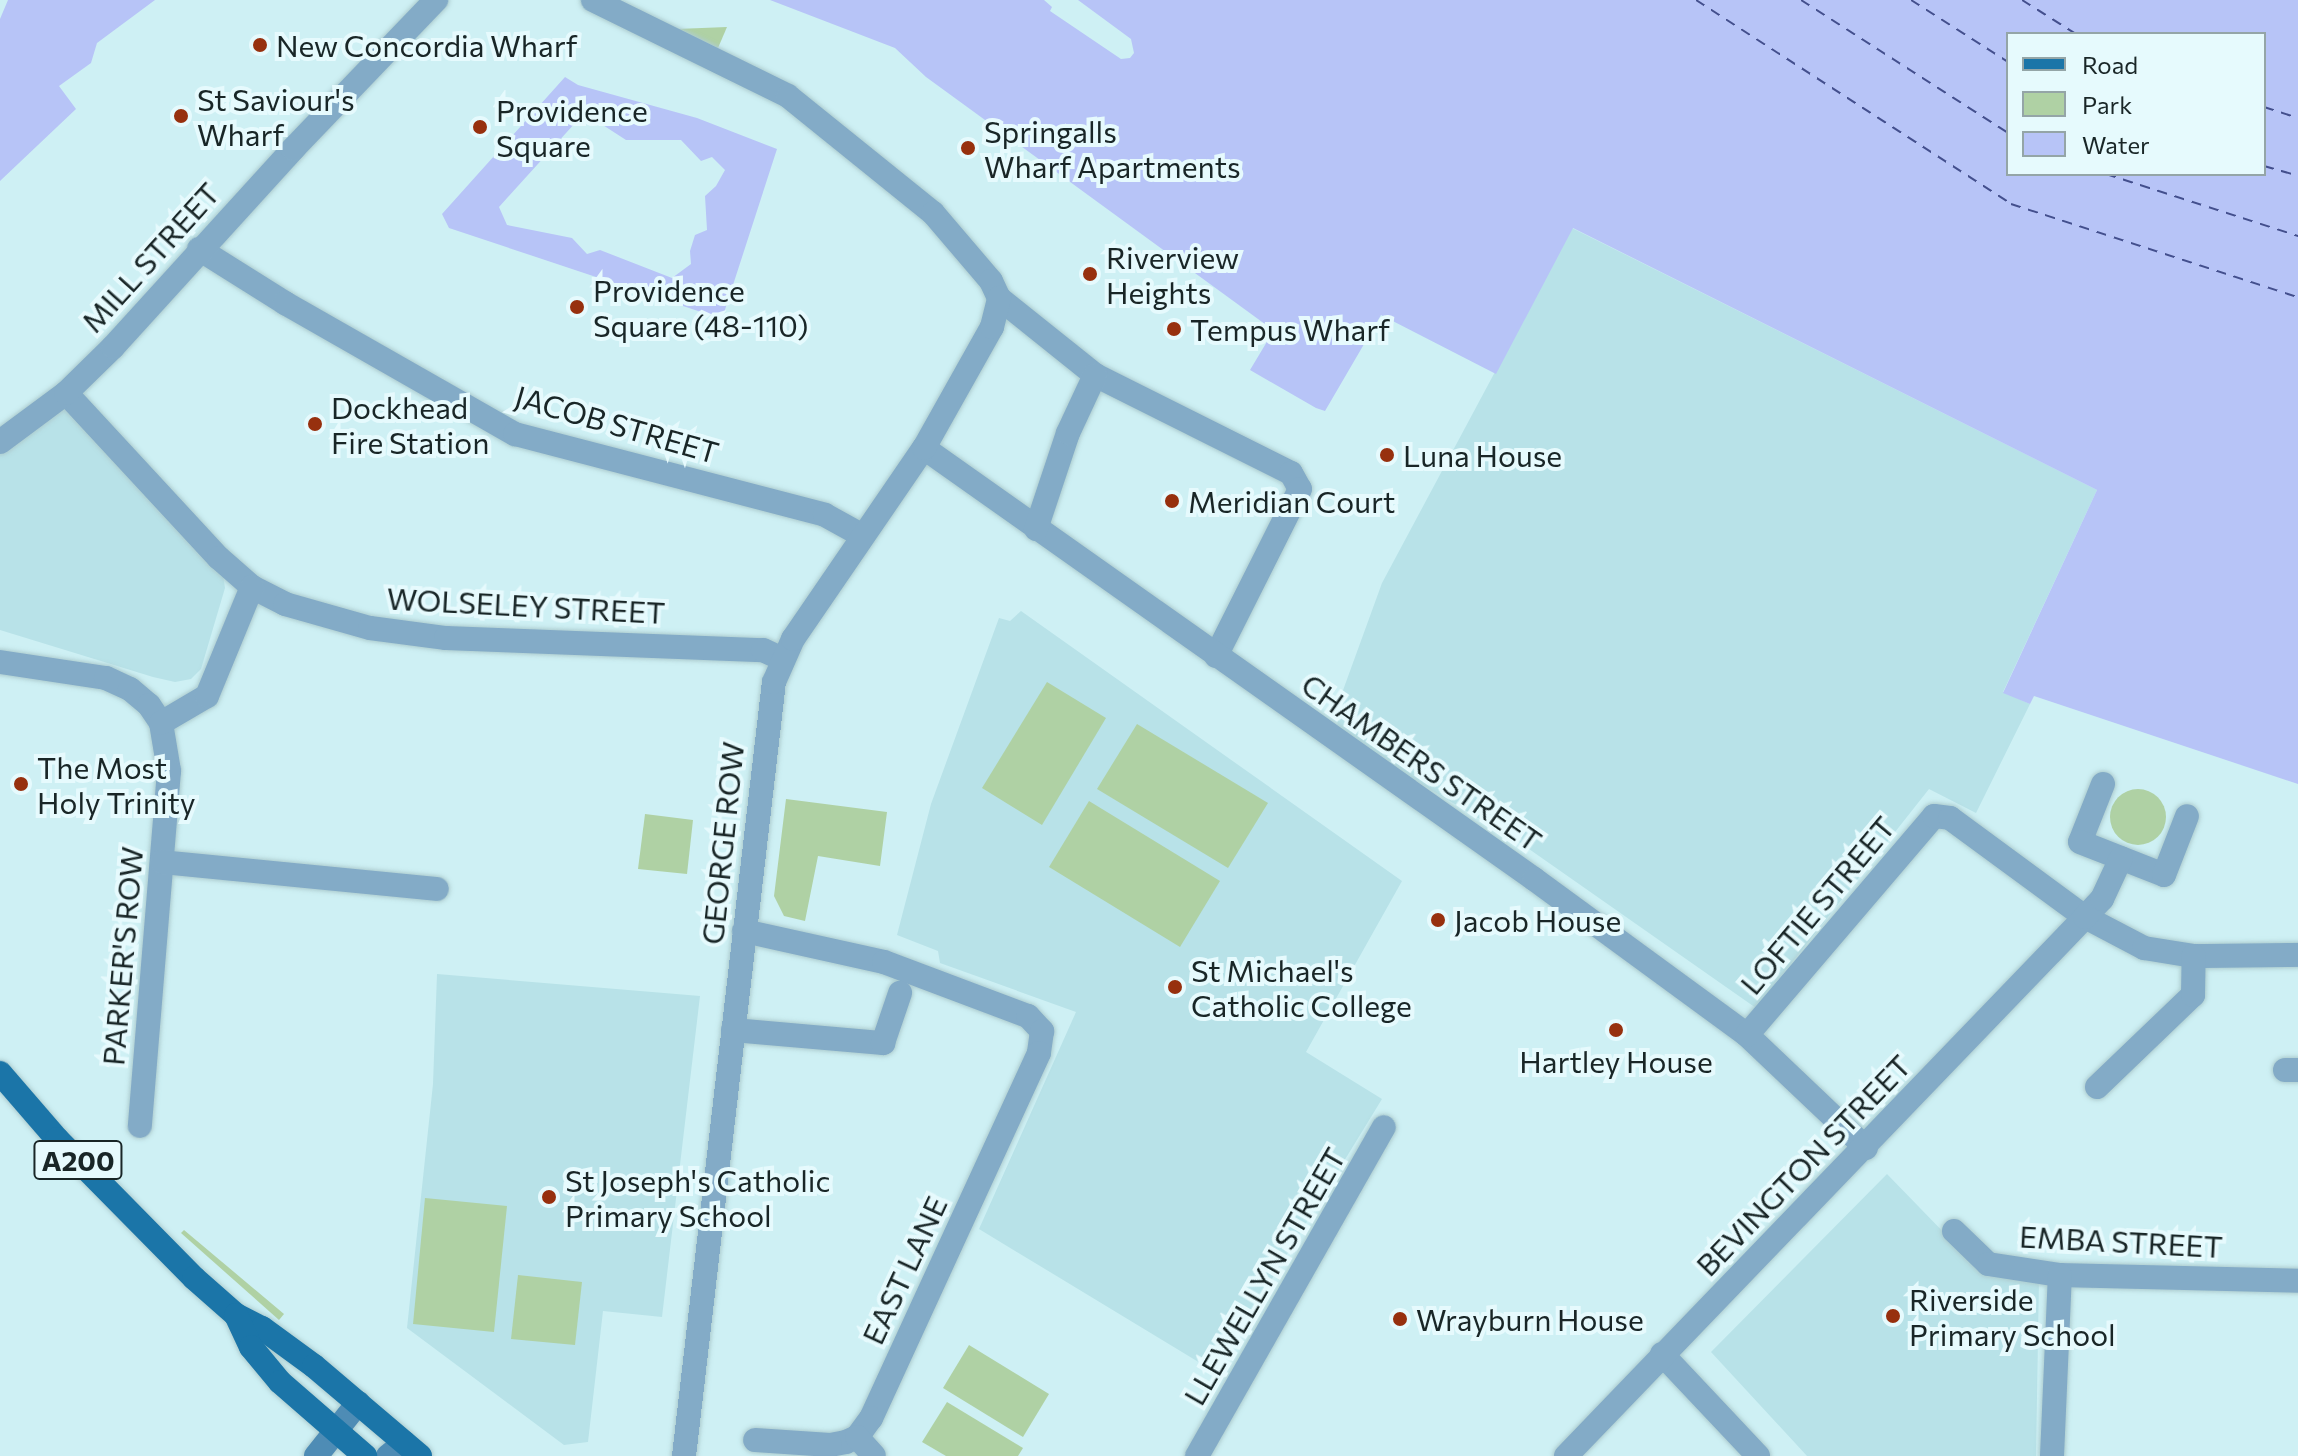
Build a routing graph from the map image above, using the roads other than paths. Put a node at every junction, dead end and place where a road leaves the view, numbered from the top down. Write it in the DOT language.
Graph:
graph roads {
  1 [pos="436,0"];
  2 [pos="593,0"];
  3 [pos="199,249"];
  4 [pos="999,298"];
  5 [pos="1095,375"];
  6 [pos="66,393"];
  7 [pos="0,442"];
  8 [pos="924,448"];
  9 [pos="1036,529"];
  10 [pos="863,536"];
  11 [pos="252,587"];
  12 [pos="1216,656"];
  13 [pos="782,659"];
  14 [pos="0,662"];
  15 [pos="161,723"];
  16 [pos="2103,784"];
  17 [pos="2187,816"];
  18 [pos="2121,858"];
  19 [pos="162,862"];
  20 [pos="437,889"];
  21 [pos="2085,917"];
  22 [pos="744,931"];
  23 [pos="2298,955"];
  24 [pos="2194,956"];
  25 [pos="900,993"];
  26 [pos="733,1030"];
  27 [pos="1747,1035"];
  28 [pos="0,1073"];
  29 [pos="2097,1087"];
  30 [pos="140,1126"];
  31 [pos="1384,1127"];
  32 [pos="1866,1148"];
  33 [pos="1954,1231"];
  34 [pos="2060,1275"];
  35 [pos="2298,1281"];
  36 [pos="236,1315"];
  37 [pos="1662,1354"];
  38 [pos="358,1403"];
  39 [pos="335,1432"];
  40 [pos="857,1437"];
  41 [pos="755,1440"];
  42 [pos="404,1452"];
  43 [pos="316,1456"];
  44 [pos="365,1456"];
  45 [pos="684,1456"];
  46 [pos="874,1456"];
  47 [pos="1197,1456"];
  48 [pos="1566,1456"];
  49 [pos="1758,1456"];
  50 [pos="2052,1456"];
  1 -- 3 [label="street, MILL STREET"];
  2 -- 4 [label="street"];
  3 -- 6 [label="street, MILL STREET"];
  3 -- 10 [label="street, JACOB STREET"];
  4 -- 5 [label="street"];
  4 -- 8 [label="street, GEORGE ROW"];
  5 -- 9 [label="street"];
  5 -- 12 [label="street"];
  6 -- 7 [label="street, MILL STREET"];
  6 -- 11 [label="street, WOLSELEY STREET"];
  8 -- 9 [label="street, CHAMBERS STREET"];
  8 -- 10 [label="street, GEORGE ROW"];
  9 -- 12 [label="street, CHAMBERS STREET"];
  10 -- 13 [label="street, GEORGE ROW"];
  11 -- 13 [label="street, WOLSELEY STREET"];
  11 -- 15 [label="street"];
  12 -- 27 [label="street, CHAMBERS STREET"];
  13 -- 22 [label="street, GEORGE ROW"];
  14 -- 15 [label="street"];
  15 -- 19 [label="street, PARKER'S ROW"];
  16 -- 18 [label="street"];
  17 -- 18 [label="street"];
  18 -- 21 [label="street, BEVINGTON STREET"];
  19 -- 20 [label="street"];
  19 -- 30 [label="street, PARKER'S ROW"];
  21 -- 24 [label="street"];
  21 -- 27 [label="street, LOFTIE STREET"];
  21 -- 32 [label="street, BEVINGTON STREET"];
  22 -- 26 [label="street, GEORGE ROW"];
  22 -- 40 [label="street, EAST LANE"];
  23 -- 24 [label="street"];
  24 -- 29 [label="street"];
  25 -- 26 [label="street"];
  26 -- 45 [label="street, GEORGE ROW"];
  27 -- 32 [label="street, CHAMBERS STREET"];
  28 -- 36 [label="main road, A200"];
  31 -- 47 [label="street, LLEWELLYN STREET"];
  32 -- 37 [label="street, BEVINGTON STREET"];
  33 -- 34 [label="street, EMBA STREET"];
  34 -- 35 [label="street, EMBA STREET"];
  34 -- 50 [label="street"];
  36 -- 38 [label="main road, A200"];
  36 -- 39 [label="main road, A200"];
  37 -- 48 [label="street, BEVINGTON STREET"];
  37 -- 49 [label="street"];
  38 -- 39 [label="main road"];
  38 -- 42 [label="main road, A200"];
  39 -- 43 [label="main road"];
  39 -- 44 [label="main road, A200"];
  40 -- 41 [label="street"];
  40 -- 46 [label="street"];
}
